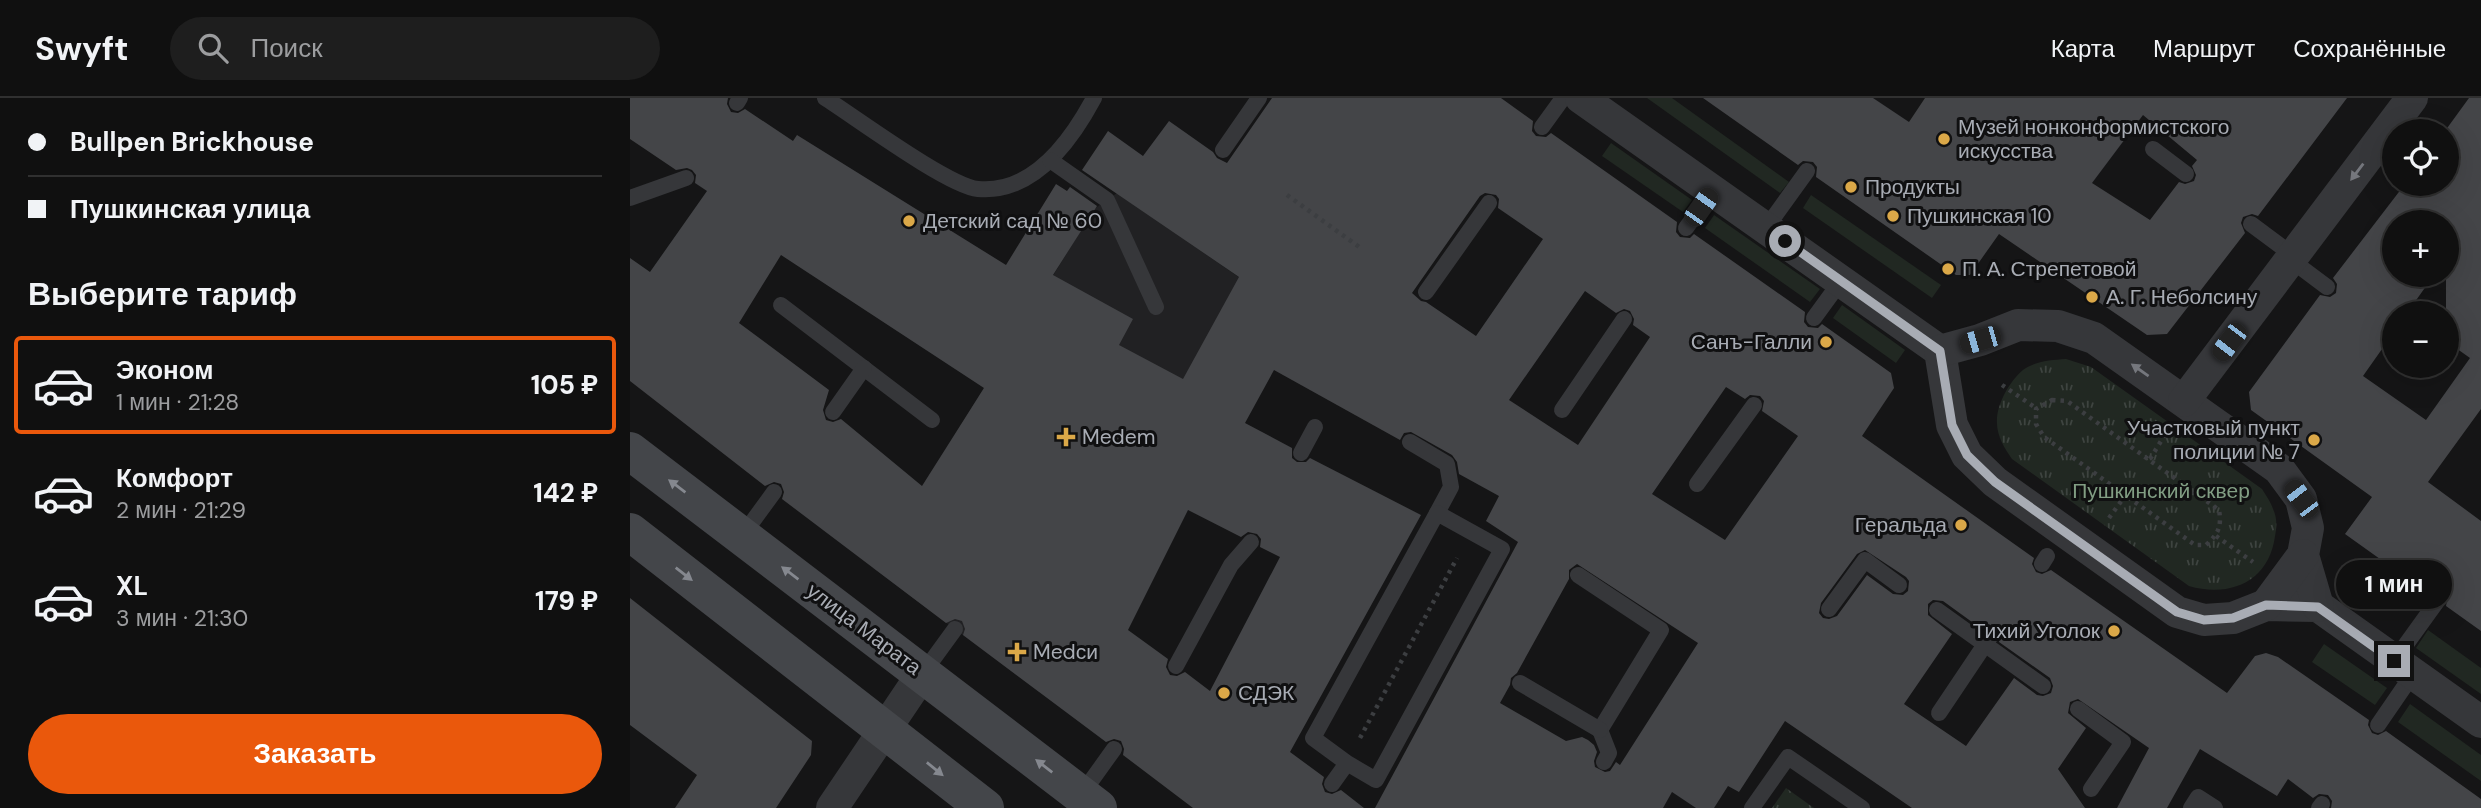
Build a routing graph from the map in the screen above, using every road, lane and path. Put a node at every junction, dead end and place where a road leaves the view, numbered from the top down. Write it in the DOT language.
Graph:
graph roads {
  1 [pos="825,98"];
  2 [pos="1094,98"];
  3 [pos="1563,98"];
  4 [pos="1581,98"];
  5 [pos="2412,98"];
  6 [pos="1253,100"];
  7 [pos="1542,127"];
  8 [pos="2153,149"];
  9 [pos="1223,150"];
  10 [pos="1050,160"];
  11 [pos="1807,171"];
  12 [pos="2186,174"];
  13 [pos="686,178"];
  14 [pos="1713,191"];
  15 [pos="1287,195"];
  16 [pos="630,198"];
  17 [pos="1489,202"];
  18 [pos="2251,224"];
  19 [pos="1766,228"];
  20 [pos="1686,229"];
  21 [pos="1362,249"];
  22 [pos="2292,258"];
  23 [pos="1841,281"];
  24 [pos="2327,287"];
  25 [pos="1426,292"];
  26 [pos="781,305"];
  27 [pos="1156,307"];
  28 [pos="1814,318"];
  29 [pos="1624,319"];
  30 [pos="1980,340"];
  31 [pos="1940,351"];
  32 [pos="864,368"];
  33 [pos="2008,378"];
  34 [pos="2002,385"];
  35 [pos="1945,391"];
  36 [pos="1999,391"];
  37 [pos="1754,405"];
  38 [pos="2036,409"];
  39 [pos="1562,410"];
  40 [pos="833,412"];
  41 [pos="2178,412"];
  42 [pos="932,420"];
  43 [pos="1315,427"];
  44 [pos="1410,442"];
  45 [pos="630,450"];
  46 [pos="1301,453"];
  47 [pos="2150,459"];
  48 [pos="1697,484"];
  49 [pos="774,492"];
  50 [pos="2125,496"];
  51 [pos="1437,513"];
  52 [pos="2104,524"];
  53 [pos="630,532"];
  54 [pos="1471,532"];
  55 [pos="741,536"];
  56 [pos="2216,536"];
  57 [pos="1251,542"];
  58 [pos="2303,555"];
  59 [pos="2263,569"];
  60 [pos="1578,575"];
  61 [pos="1899,585"];
  62 [pos="2438,600"];
  63 [pos="2266,605"];
  64 [pos="2318,607"];
  65 [pos="1829,609"];
  66 [pos="1937,610"];
  67 [pos="955,629"];
  68 [pos="1988,641"];
  69 [pos="1177,666"];
  70 [pos="2404,667"];
  71 [pos="923,673"];
  72 [pos="1520,683"];
  73 [pos="2043,686"];
  74 [pos="2078,709"];
  75 [pos="1939,713"];
  76 [pos="2481,722"];
  77 [pos="2378,725"];
  78 [pos="885,729"];
  79 [pos="1600,730"];
  80 [pos="1114,749"];
  81 [pos="1604,762"];
  82 [pos="1347,763"];
  83 [pos="1332,784"];
  84 [pos="2091,789"];
  85 [pos="1089,801"];
  86 [pos="832,808"];
  87 [pos="985,808"];
  88 [pos="1752,808"];
  89 [pos="1861,808"];
  90 [pos="2191,808"];
  91 [pos="2214,808"];
  1 -- 10 [label="lane"];
  2 -- 10 [label="lane"];
  3 -- 7 [label="lane"];
  4 -- 14 [label="street"];
  5 -- 22 [label="street, one-way"];
  6 -- 9 [label="lane"];
  8 -- 12 [label="lane"];
  10 -- 27 [label="lane"];
  11 -- 19 [label="lane"];
  13 -- 16 [label="lane"];
  14 -- 19 [label="street"];
  14 -- 20 [label="lane"];
  15 -- 21 [label="path"];
  17 -- 25 [label="lane"];
  18 -- 22 [label="lane"];
  19 -- 23 [label="street"];
  22 -- 24 [label="lane"];
  22 -- 41 [label="street"];
  23 -- 28 [label="lane"];
  23 -- 31 [label="street"];
  26 -- 32 [label="lane"];
  29 -- 39 [label="lane"];
  30 -- 31 [label="street"];
  30 -- 35 [label="street"];
  41 -- 30 [label="street, one-way"];
  31 -- 35 [label="street"];
  32 -- 40 [label="lane"];
  32 -- 42 [label="lane"];
  33 -- 34 [label="path"];
  34 -- 36 [label="path"];
  34 -- 38 [label="path"];
  35 -- 63 [label="street"];
  37 -- 48 [label="lane"];
  38 -- 47 [label="path"];
  38 -- 50 [label="path"];
  41 -- 47 [label="path"];
  41 -- 58 [label="street"];
  43 -- 46 [label="lane"];
  44 -- 51 [label="lane"];
  55 -- 45 [label="street, улица Марата, one-way"];
  47 -- 56 [label="path"];
  49 -- 55 [label="lane"];
  50 -- 52 [label="path"];
  50 -- 56 [label="path"];
  51 -- 54 [label="lane"];
  51 -- 82 [label="lane"];
  53 -- 78 [label="street, one-way"];
  54 -- 82 [label="path"];
  54 -- 82 [label="lane"];
  71 -- 55 [label="street, улица Марата, one-way"];
  56 -- 59 [label="path"];
  57 -- 69 [label="lane"];
  58 -- 63 [label="street"];
  58 -- 64 [label="street"];
  60 -- 79 [label="lane"];
  61 -- 65 [label="lane"];
  62 -- 70 [label="lane"];
  63 -- 64 [label="street"];
  64 -- 70 [label="street"];
  66 -- 68 [label="lane"];
  67 -- 71 [label="lane"];
  68 -- 73 [label="lane"];
  68 -- 75 [label="lane"];
  70 -- 76 [label="street"];
  70 -- 77 [label="lane"];
  71 -- 78 [label="street"];
  85 -- 71 [label="street, улица Марата, one-way"];
  72 -- 79 [label="lane"];
  74 -- 84 [label="lane"];
  78 -- 86 [label="street"];
  78 -- 87 [label="street, one-way"];
  79 -- 81 [label="lane"];
  80 -- 85 [label="lane"];
  82 -- 83 [label="lane"];
  88 -- 89 [label="lane"];
  90 -- 91 [label="lane"];
}
